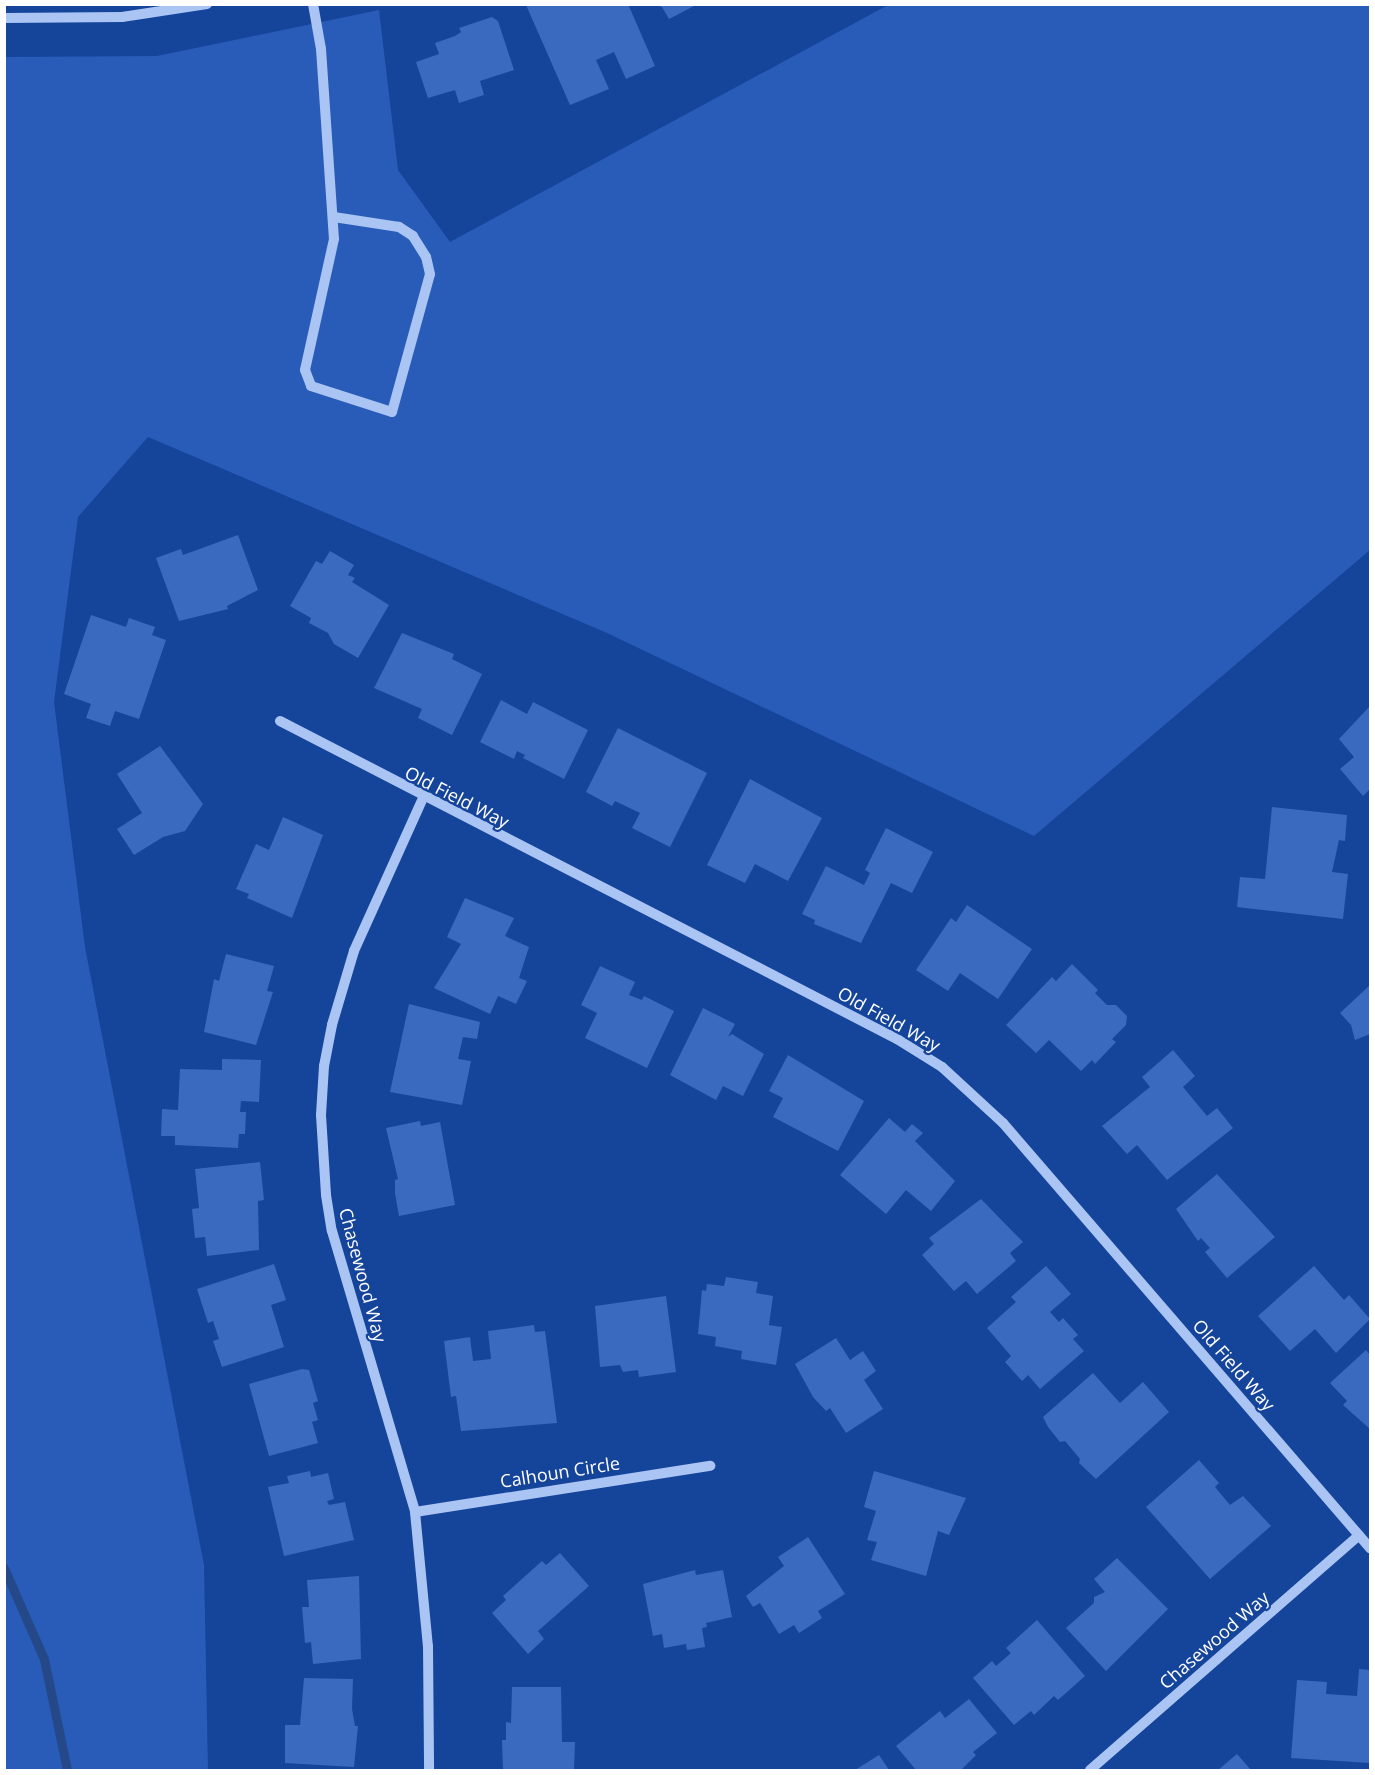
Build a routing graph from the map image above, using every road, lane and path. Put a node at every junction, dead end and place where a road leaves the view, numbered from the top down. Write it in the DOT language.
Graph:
graph roads {
  1 [pos="207,4"];
  2 [pos="313,4"];
  3 [pos="4,18"];
  4 [pos="334,217"];
  5 [pos="280,721"];
  6 [pos="423,798"];
  7 [pos="710,1466"];
  8 [pos="415,1512"];
  9 [pos="1359,1535"];
  10 [pos="1371,1548"];
  11 [pos="429,1770"];
  12 [pos="1090,1770"];
  1 -- 3 [label="street"];
  2 -- 4 [label="street"];
  4 -- 4 [label="street"];
  5 -- 6 [label="street, Old Field Way"];
  6 -- 8 [label="street, Chasewood Way"];
  6 -- 9 [label="street, Old Field Way"];
  7 -- 8 [label="street, Calhoun Circle"];
  8 -- 11 [label="street, Chasewood Way"];
  9 -- 10 [label="street, Old Field Way"];
  9 -- 12 [label="street, Chasewood Way"];
}
